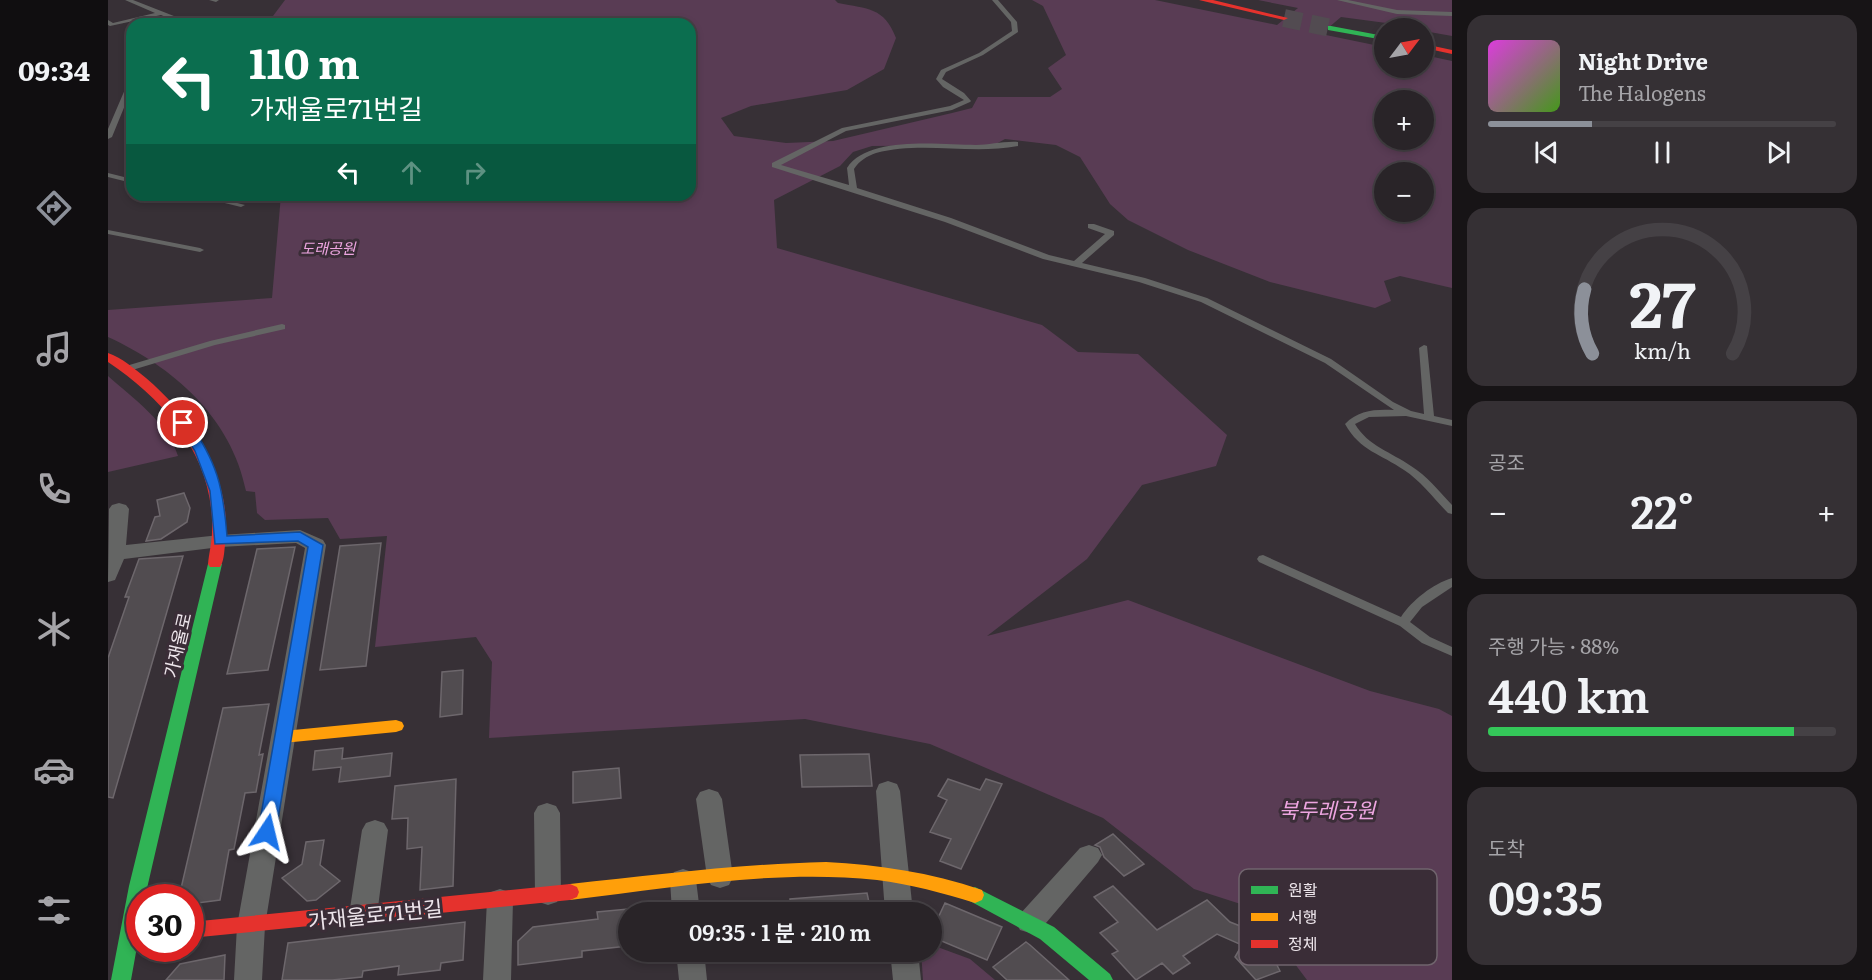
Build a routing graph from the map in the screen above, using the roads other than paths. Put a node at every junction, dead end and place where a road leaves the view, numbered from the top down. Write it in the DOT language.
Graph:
graph roads {
  1 [pos="128,0"];
  2 [pos="995,0"];
  3 [pos="1203,0"];
  4 [pos="1229,0"];
  5 [pos="1340,0"];
  6 [pos="159,14"];
  7 [pos="1452,14"];
  8 [pos="142,18"];
  9 [pos="168,18"];
  10 [pos="108,22"];
  11 [pos="126,22"];
  12 [pos="1374,30"];
  13 [pos="1374,35"];
  14 [pos="1434,40"];
  15 [pos="1452,43"];
  16 [pos="1434,48"];
  17 [pos="1452,52"];
  18 [pos="126,95"];
  19 [pos="108,137"];
  20 [pos="1015,144"];
  21 [pos="108,175"];
  22 [pos="126,180"];
  23 [pos="853,189"];
  24 [pos="221,201"];
  25 [pos="232,201"];
  26 [pos="229,203"];
  27 [pos="242,206"];
  28 [pos="1091,226"];
  29 [pos="108,232"];
  30 [pos="200,250"];
  31 [pos="1075,265"];
  32 [pos="282,327"];
  33 [pos="1424,348"];
  34 [pos="108,357"];
  35 [pos="129,368"];
  36 [pos="1408,413"];
  37 [pos="1429,419"];
  38 [pos="1452,423"];
  39 [pos="119,509"];
  40 [pos="1452,511"];
  41 [pos="220,541"];
  42 [pos="112,554"];
  43 [pos="1263,559"];
  44 [pos="108,575"];
  45 [pos="1452,582"];
  46 [pos="1404,623"];
  47 [pos="1452,652"];
  48 [pos="396,726"];
  49 [pos="283,737"];
  50 [pos="888,791"];
  51 [pos="709,799"];
  52 [pos="547,813"];
  53 [pos="375,830"];
  54 [pos="1089,855"];
  55 [pos="895,875"];
  56 [pos="720,877"];
  57 [pos="683,880"];
  58 [pos="548,894"];
  59 [pos="500,900"];
  60 [pos="685,902"];
  61 [pos="898,902"];
  62 [pos="363,915"];
  63 [pos="1030,922"];
  64 [pos="251,926"];
  65 [pos="204,929"];
  66 [pos="125,935"];
  67 [pos="691,962"];
  68 [pos="905,962"];
  69 [pos="121,980"];
  70 [pos="248,980"];
  71 [pos="497,980"];
  72 [pos="693,980"];
  73 [pos="907,980"];
  74 [pos="1102,980"];
  1 -- 6 [label="lane"];
  2 -- 23 [label="lane"];
  3 -- 4 [label="street"];
  5 -- 7 [label="lane"];
  6 -- 8 [label="lane"];
  6 -- 9 [label="lane"];
  10 -- 11 [label="lane"];
  12 -- 13 [label="street"];
  14 -- 15 [label="street"];
  16 -- 17 [label="street"];
  18 -- 19 [label="lane"];
  20 -- 23 [label="lane"];
  21 -- 22 [label="lane"];
  23 -- 31 [label="lane"];
  24 -- 26 [label="lane"];
  25 -- 26 [label="lane"];
  26 -- 27 [label="lane"];
  28 -- 31 [label="lane"];
  29 -- 30 [label="lane"];
  31 -- 36 [label="lane"];
  32 -- 35 [label="lane"];
  33 -- 37 [label="lane"];
  34 -- 35 [label="street, 가재울로"];
  35 -- 41 [label="street, 가재울로"];
  36 -- 37 [label="lane"];
  36 -- 40 [label="lane"];
  37 -- 38 [label="lane"];
  39 -- 42 [label="street"];
  41 -- 42 [label="street"];
  41 -- 49 [label="street"];
  41 -- 66 [label="street, 가재울로"];
  42 -- 44 [label="street"];
  43 -- 46 [label="lane"];
  45 -- 46 [label="lane"];
  46 -- 47 [label="lane"];
  48 -- 49 [label="street"];
  49 -- 64 [label="street"];
  50 -- 55 [label="street"];
  51 -- 56 [label="street"];
  52 -- 58 [label="street"];
  53 -- 62 [label="street"];
  54 -- 63 [label="street"];
  55 -- 56 [label="street, 가재울로71번길"];
  55 -- 61 [label="street"];
  55 -- 63 [label="street, 가재울로71번길"];
  56 -- 57 [label="street, 가재울로71번길"];
  57 -- 58 [label="street, 가재울로71번길"];
  57 -- 60 [label="street"];
  58 -- 59 [label="street, 가재울로71번길"];
  59 -- 62 [label="street, 가재울로71번길"];
  59 -- 71 [label="street"];
  62 -- 64 [label="street, 가재울로71번길"];
  63 -- 74 [label="street, 가재울로71번길"];
  64 -- 65 [label="street, 가재울로71번길"];
  64 -- 70 [label="street"];
  66 -- 69 [label="street, 가재울로"];
  67 -- 72 [label="street"];
  68 -- 73 [label="street"];
}
